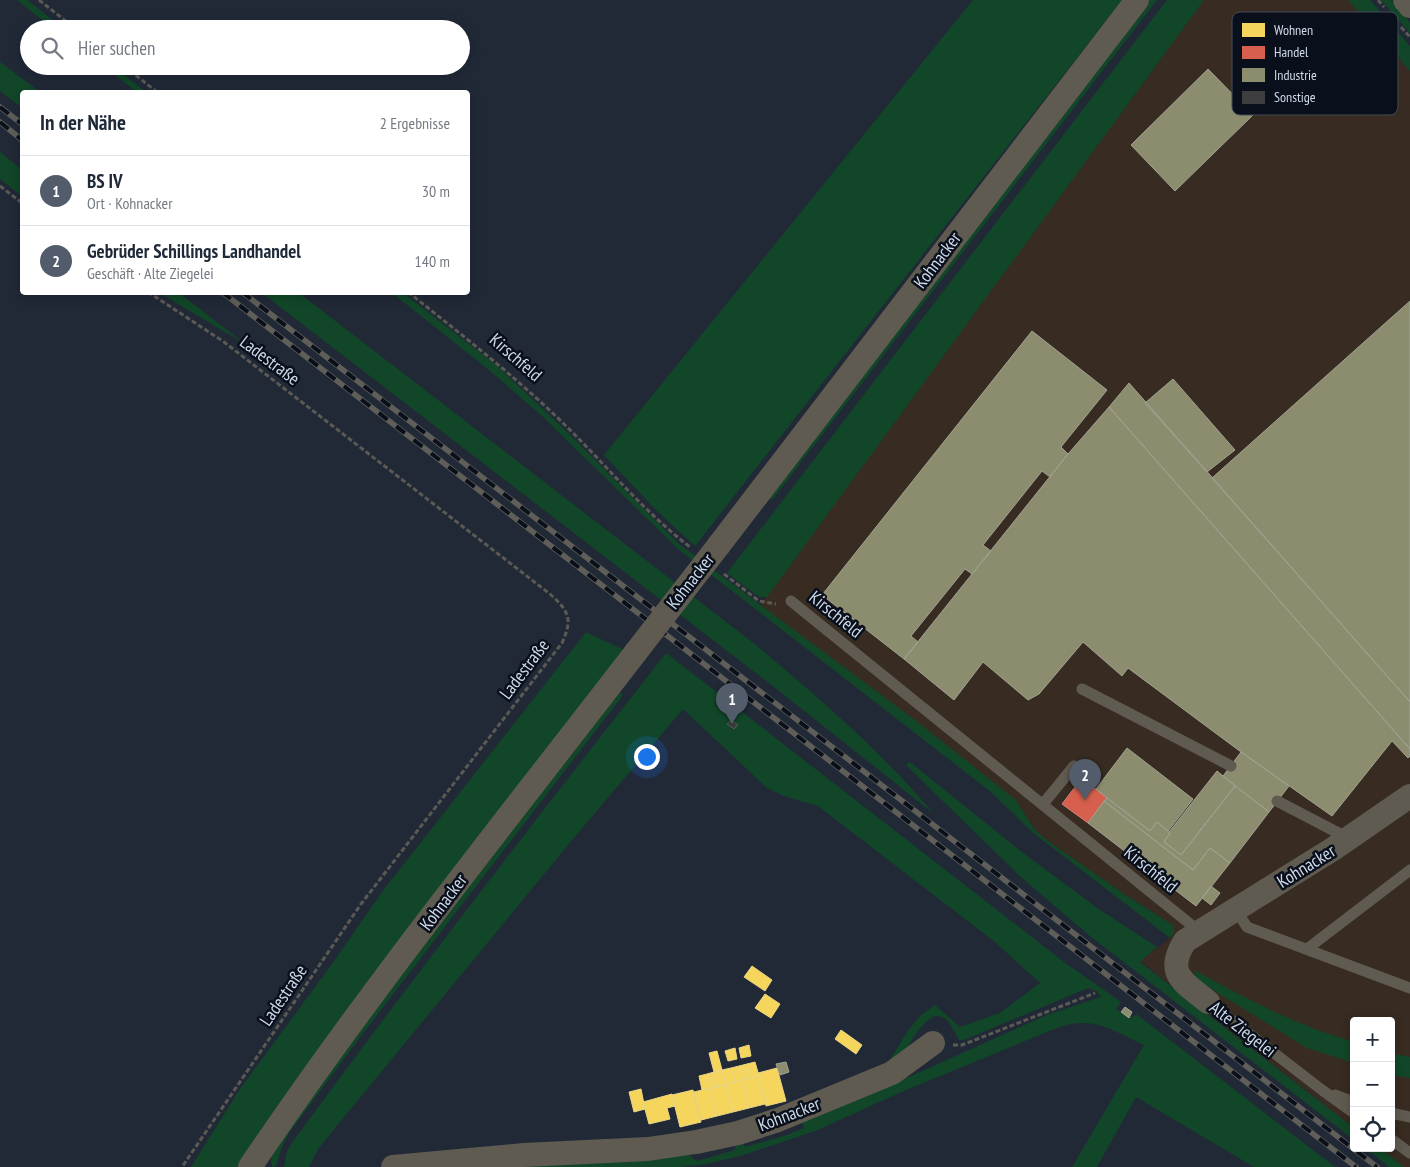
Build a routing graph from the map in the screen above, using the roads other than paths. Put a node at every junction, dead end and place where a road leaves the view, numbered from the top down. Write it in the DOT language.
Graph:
graph roads {
  1 [pos="1137,0"];
  2 [pos="1405,0"];
  3 [pos="1410,6"];
  4 [pos="791,601"];
  5 [pos="1082,689"];
  6 [pos="1074,766"];
  7 [pos="1231,766"];
  8 [pos="1410,796"];
  9 [pos="1277,801"];
  10 [pos="1043,804"];
  11 [pos="1348,838"];
  12 [pos="1410,870"];
  13 [pos="1236,910"];
  14 [pos="1200,932"];
  15 [pos="1308,949"];
  16 [pos="1410,988"];
  17 [pos="1208,1002"];
  18 [pos="933,1042"];
  19 [pos="1322,1090"];
  20 [pos="1350,1100"];
  21 [pos="1350,1110"];
  22 [pos="1395,1114"];
  23 [pos="1410,1117"];
  24 [pos="1395,1143"];
  25 [pos="1410,1153"];
  26 [pos="250,1167"];
  27 [pos="393,1167"];
  1 -- 26 [label="street, Kohnacker, bridge"];
  2 -- 3 [label="street"];
  4 -- 10 [label="lane, Kirschfeld"];
  5 -- 7 [label="lane"];
  6 -- 10 [label="lane"];
  8 -- 11 [label="street, Kohnacker"];
  9 -- 11 [label="lane"];
  10 -- 14 [label="lane, Kirschfeld"];
  11 -- 13 [label="street, Kohnacker"];
  12 -- 15 [label="lane"];
  13 -- 14 [label="street, Kohnacker"];
  13 -- 15 [label="lane"];
  14 -- 17 [label="street, Alte Ziegelei"];
  15 -- 16 [label="lane"];
  17 -- 19 [label="lane, Alte Ziegelei"];
  18 -- 27 [label="street, Kohnacker"];
  19 -- 20 [label="lane"];
  19 -- 21 [label="lane, Alte Ziegelei"];
  22 -- 23 [label="lane"];
  24 -- 25 [label="lane"];
}
